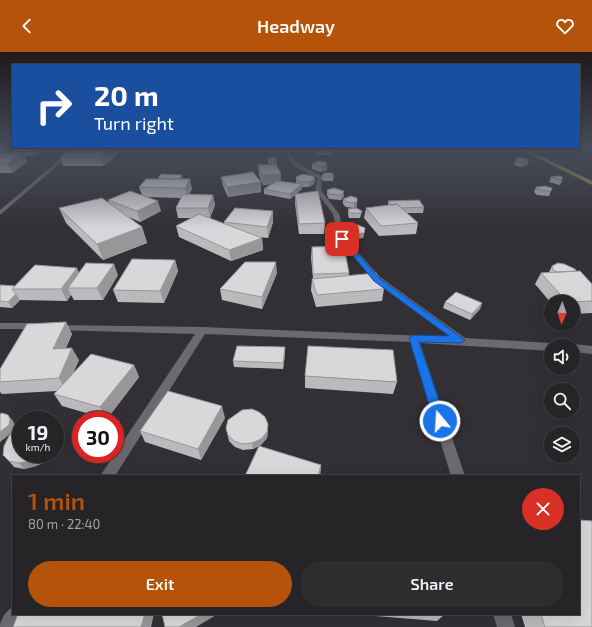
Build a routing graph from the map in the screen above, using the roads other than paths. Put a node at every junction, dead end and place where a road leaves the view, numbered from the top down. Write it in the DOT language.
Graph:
graph roads {
  1 [pos="45,175"];
  2 [pos="316,175"];
  3 [pos="575,175"];
  4 [pos="592,183"];
  5 [pos="0,213"];
  6 [pos="0,326"];
  7 [pos="203,330"];
  8 [pos="414,338"];
  9 [pos="461,340"];
  10 [pos="544,346"];
  11 [pos="580,349"];
  12 [pos="592,350"];
  13 [pos="108,475"];
  14 [pos="458,475"];
  15 [pos="15,615"];
  16 [pos="502,615"];
  17 [pos="8,627"];
  18 [pos="506,627"];
  1 -- 5 [label="street"];
  2 -- 9 [label="street"];
  3 -- 4 [label="main road"];
  6 -- 7 [label="street"];
  7 -- 8 [label="street"];
  7 -- 13 [label="street"];
  8 -- 9 [label="street"];
  8 -- 14 [label="street"];
  9 -- 10 [label="street"];
  11 -- 12 [label="street"];
  15 -- 17 [label="street"];
  16 -- 18 [label="street"];
}
